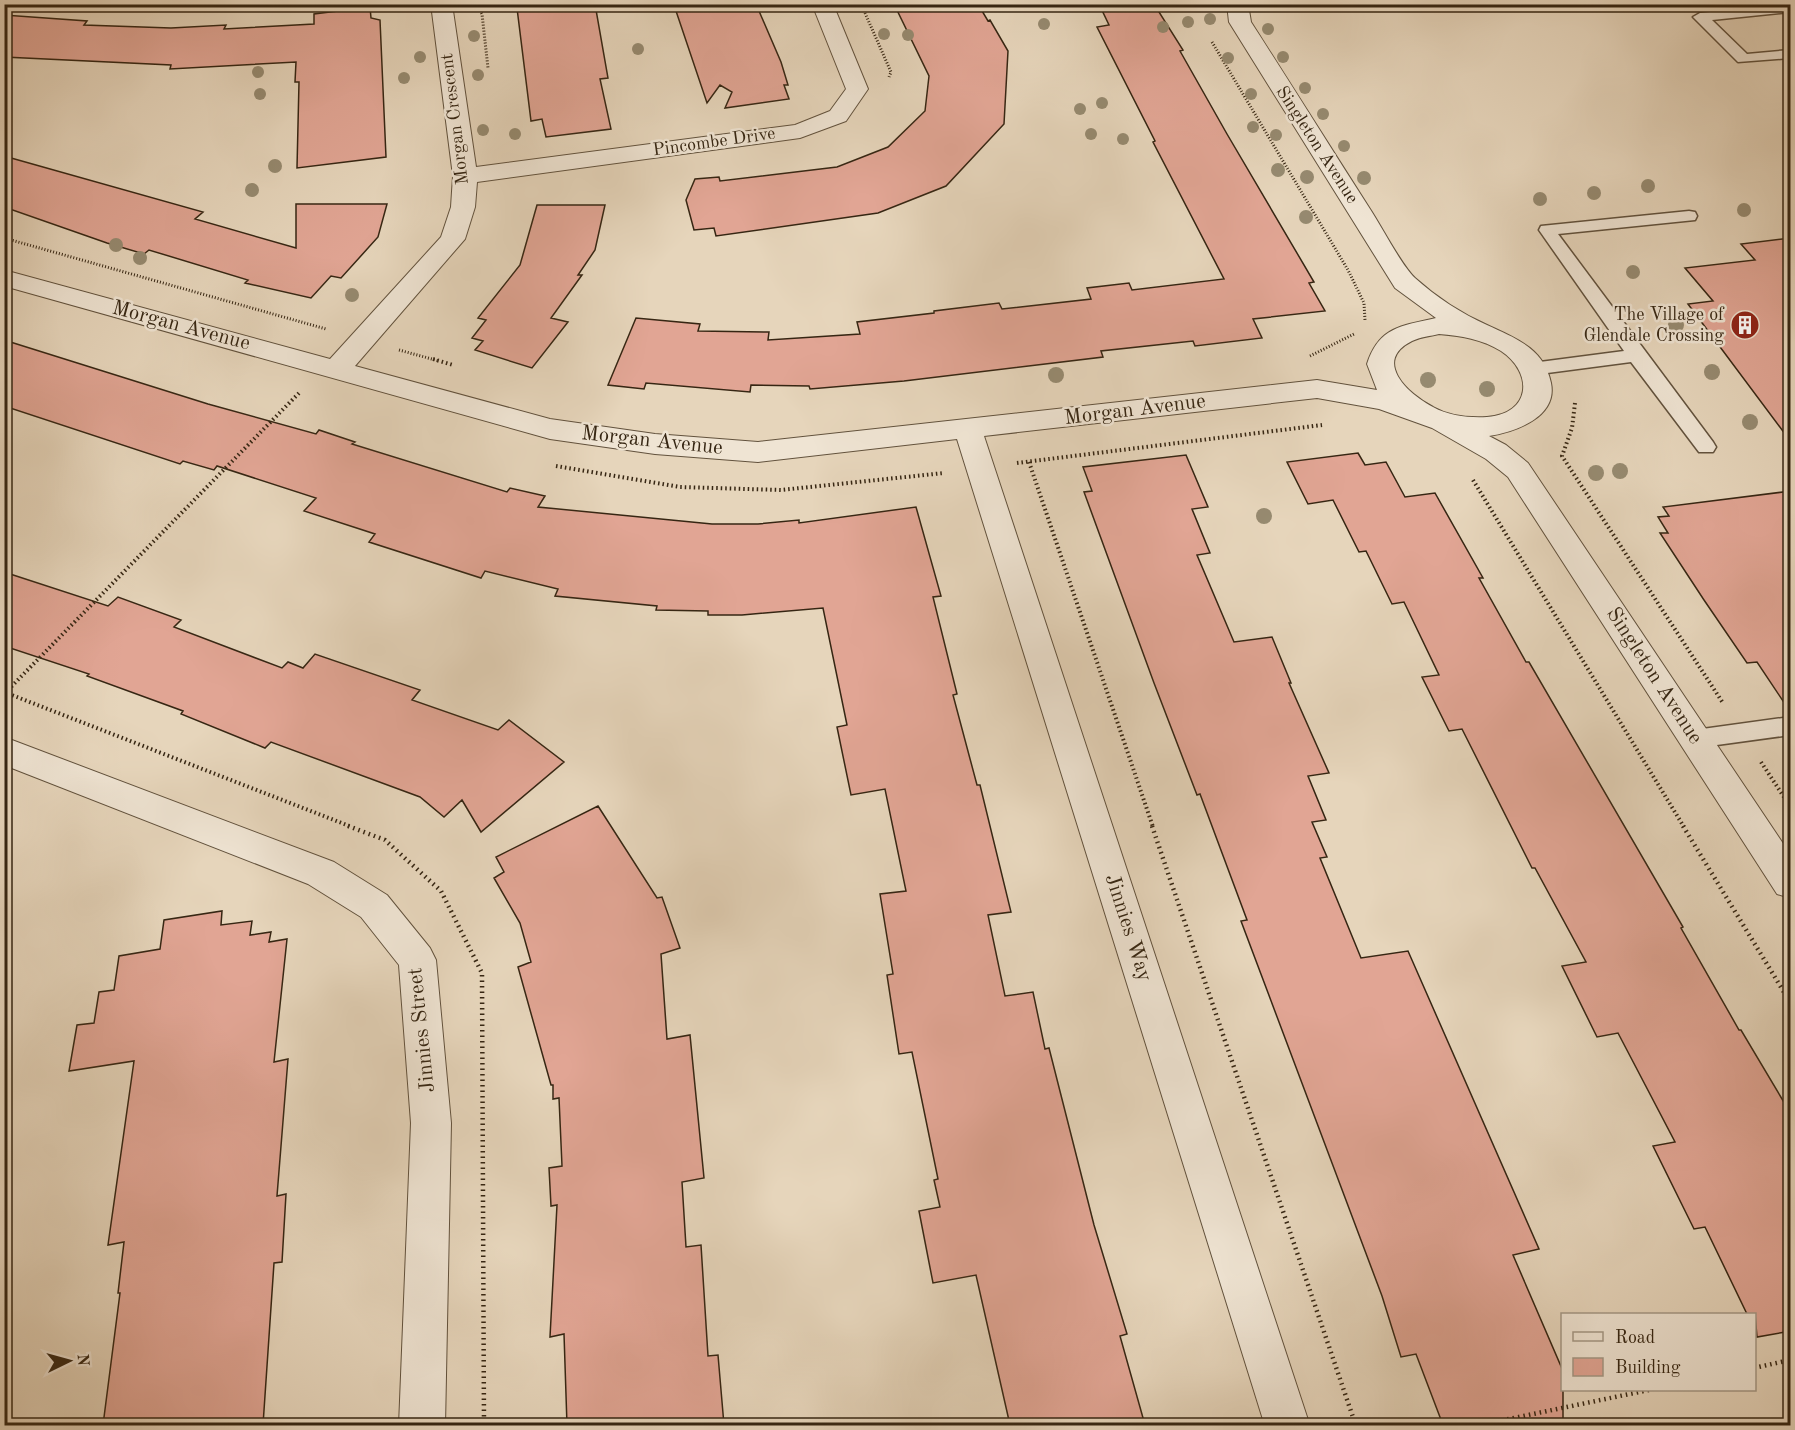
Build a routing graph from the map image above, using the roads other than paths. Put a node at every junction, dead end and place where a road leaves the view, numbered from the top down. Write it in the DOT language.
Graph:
graph roads {
  1 [pos="441,4"];
  2 [pos="822,4"];
  3 [pos="1237,4"];
  4 [pos="1791,8"];
  5 [pos="1791,54"];
  6 [pos="465,176"];
  7 [pos="1689,216"];
  8 [pos="4,278"];
  9 [pos="1404,282"];
  10 [pos="1477,331"];
  11 [pos="1390,344"];
  12 [pos="1636,355"];
  13 [pos="331,367"];
  14 [pos="1532,369"];
  15 [pos="1317,389"];
  16 [pos="1415,411"];
  17 [pos="1523,414"];
  18 [pos="1444,424"];
  19 [pos="968,430"];
  20 [pos="1706,447"];
  21 [pos="1518,470"];
  22 [pos="1791,726"];
  23 [pos="1695,739"];
  24 [pos="4,750"];
  25 [pos="1791,883"];
  26 [pos="422,1425"];
  27 [pos="1288,1425"];
  1 -- 6 [label="street, Morgan Crescent"];
  2 -- 6 [label="street, Pincombe Drive"];
  3 -- 9 [label="street, Singleton Avenue"];
  4 -- 5 [label="lane"];
  6 -- 13 [label="street, Morgan Crescent"];
  7 -- 12 [label="lane"];
  8 -- 13 [label="street, Morgan Avenue"];
  9 -- 10 [label="street, Singleton Avenue"];
  9 -- 11 [label="street"];
  10 -- 11 [label="street"];
  10 -- 14 [label="street"];
  11 -- 15 [label="street, Morgan Avenue"];
  11 -- 16 [label="street"];
  12 -- 14 [label="lane"];
  12 -- 20 [label="lane"];
  13 -- 19 [label="street, Morgan Avenue"];
  14 -- 17 [label="street"];
  15 -- 16 [label="street, Morgan Avenue"];
  15 -- 19 [label="street, Morgan Avenue"];
  16 -- 18 [label="street"];
  17 -- 18 [label="street"];
  17 -- 21 [label="street"];
  18 -- 21 [label="street, Singleton Avenue"];
  19 -- 27 [label="street, Jinnies Way"];
  21 -- 23 [label="street, Singleton Avenue"];
  22 -- 23 [label="lane"];
  23 -- 25 [label="street, Singleton Avenue"];
  24 -- 26 [label="street, Jinnies Street"];
}
